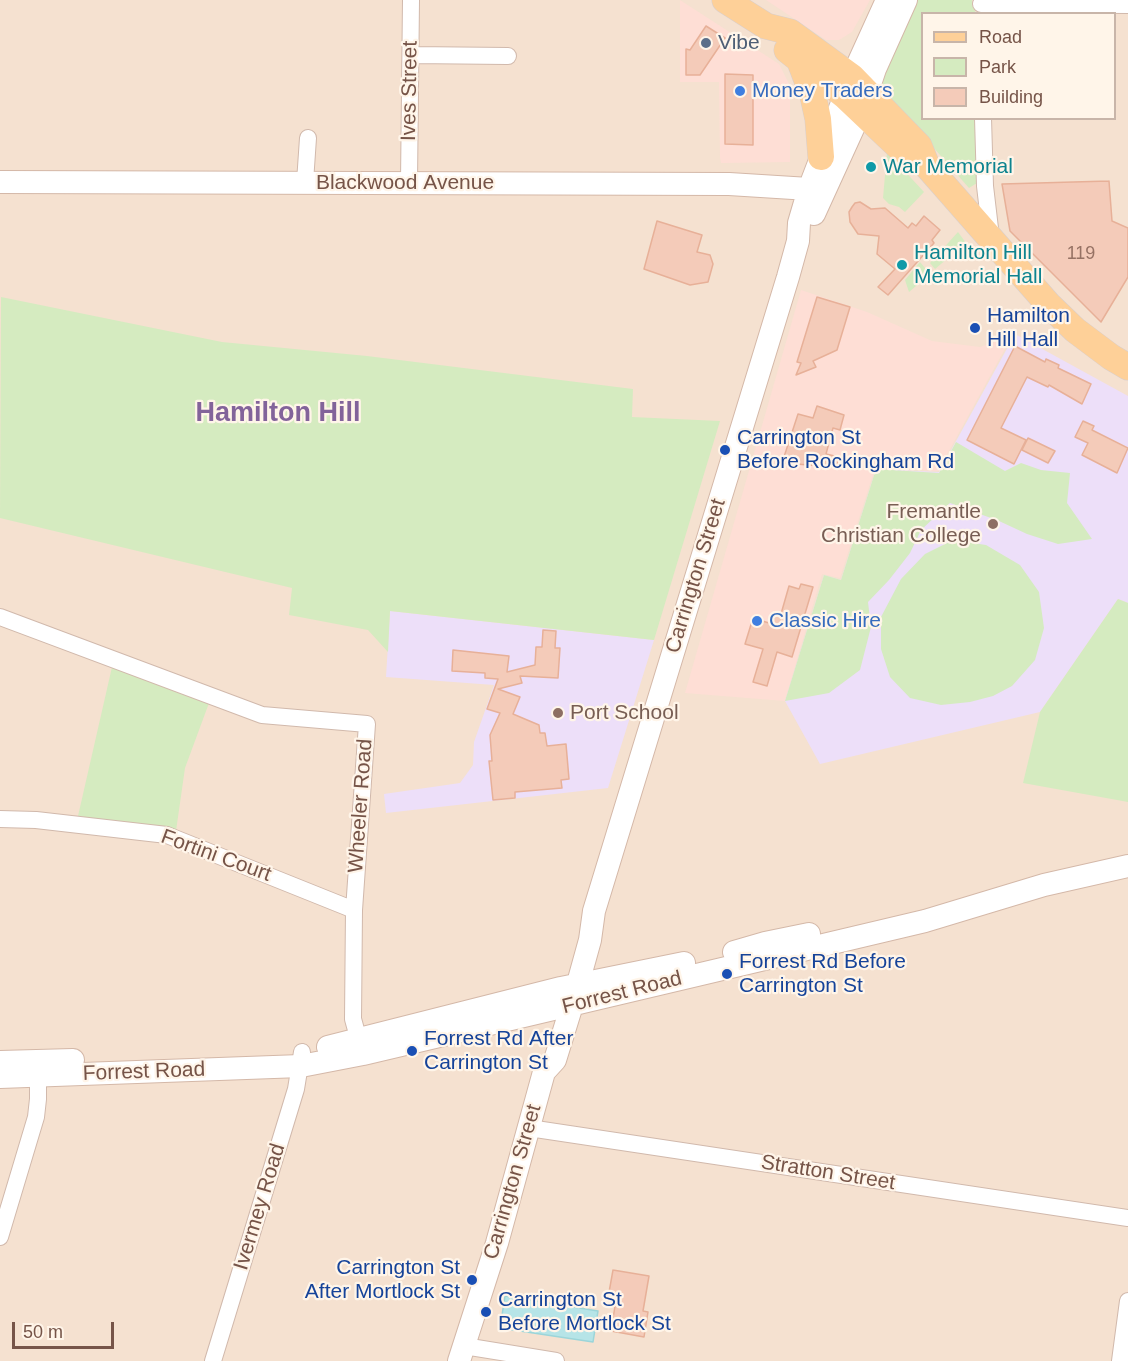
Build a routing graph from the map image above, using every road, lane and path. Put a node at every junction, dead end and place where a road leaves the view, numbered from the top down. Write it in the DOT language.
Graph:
graph roads {
  1 [pos="411,0"];
  2 [pos="724,0"];
  3 [pos="887,0"];
  4 [pos="906,0"];
  5 [pos="1128,4"];
  6 [pos="981,6"];
  7 [pos="766,26"];
  8 [pos="411,55"];
  9 [pos="508,56"];
  10 [pos="799,59"];
  11 [pos="857,94"];
  12 [pos="983,120"];
  13 [pos="308,138"];
  14 [pos="821,157"];
  15 [pos="0,182"];
  16 [pos="305,182"];
  17 [pos="409,182"];
  18 [pos="809,189"];
  19 [pos="991,240"];
  20 [pos="798,241"];
  21 [pos="1128,367"];
  22 [pos="0,617"];
  23 [pos="0,819"];
  24 [pos="1128,855"];
  25 [pos="1128,866"];
  26 [pos="354,910"];
  27 [pos="566,997"];
  28 [pos="361,1047"];
  29 [pos="302,1059"];
  30 [pos="0,1062"];
  31 [pos="38,1068"];
  32 [pos="0,1077"];
  33 [pos="529,1128"];
  34 [pos="1128,1218"];
  35 [pos="0,1237"];
  36 [pos="1128,1301"];
  37 [pos="461,1354"];
  38 [pos="213,1361"];
  39 [pos="556,1361"];
  40 [pos="1120,1361"];
  1 -- 8 [label="street, Ives Street"];
  2 -- 7 [label="main road"];
  3 -- 11 [label="main road"];
  4 -- 11 [label="main road"];
  5 -- 6 [label="street"];
  7 -- 10 [label="main road"];
  7 -- 11 [label="main road"];
  8 -- 9 [label="street"];
  8 -- 17 [label="street, Ives Street"];
  10 -- 11 [label="main road"];
  10 -- 14 [label="main road"];
  11 -- 14 [label="main road, Carrington Street"];
  11 -- 19 [label="main road"];
  11 -- 20 [label="main road, Carrington Street"];
  12 -- 19 [label="street"];
  13 -- 16 [label="street"];
  14 -- 18 [label="main road, Carrington Street"];
  15 -- 16 [label="main road, Blackwood Avenue"];
  16 -- 17 [label="main road, Blackwood Avenue"];
  17 -- 18 [label="main road, Blackwood Avenue"];
  18 -- 20 [label="main road, Carrington Street"];
  19 -- 21 [label="main road"];
  20 -- 27 [label="main road, Carrington Street"];
  22 -- 26 [label="street, Wheeler Road"];
  23 -- 26 [label="street, Fortini Court"];
  24 -- 27 [label="main road, Forrest Road"];
  25 -- 27 [label="main road, Forrest Road"];
  26 -- 28 [label="street, Wheeler Road"];
  27 -- 28 [label="main road, Forrest Road"];
  27 -- 33 [label="main road, Carrington Street"];
  28 -- 29 [label="main road, Forrest Road"];
  29 -- 31 [label="main road, Forrest Road"];
  29 -- 38 [label="street, Ivermey Road"];
  30 -- 31 [label="main road, Forrest Road"];
  31 -- 32 [label="main road, Forrest Road"];
  31 -- 35 [label="street"];
  33 -- 34 [label="street, Stratton Street"];
  33 -- 37 [label="main road, Carrington Street"];
  36 -- 40 [label="street"];
  37 -- 39 [label="street"];
}
